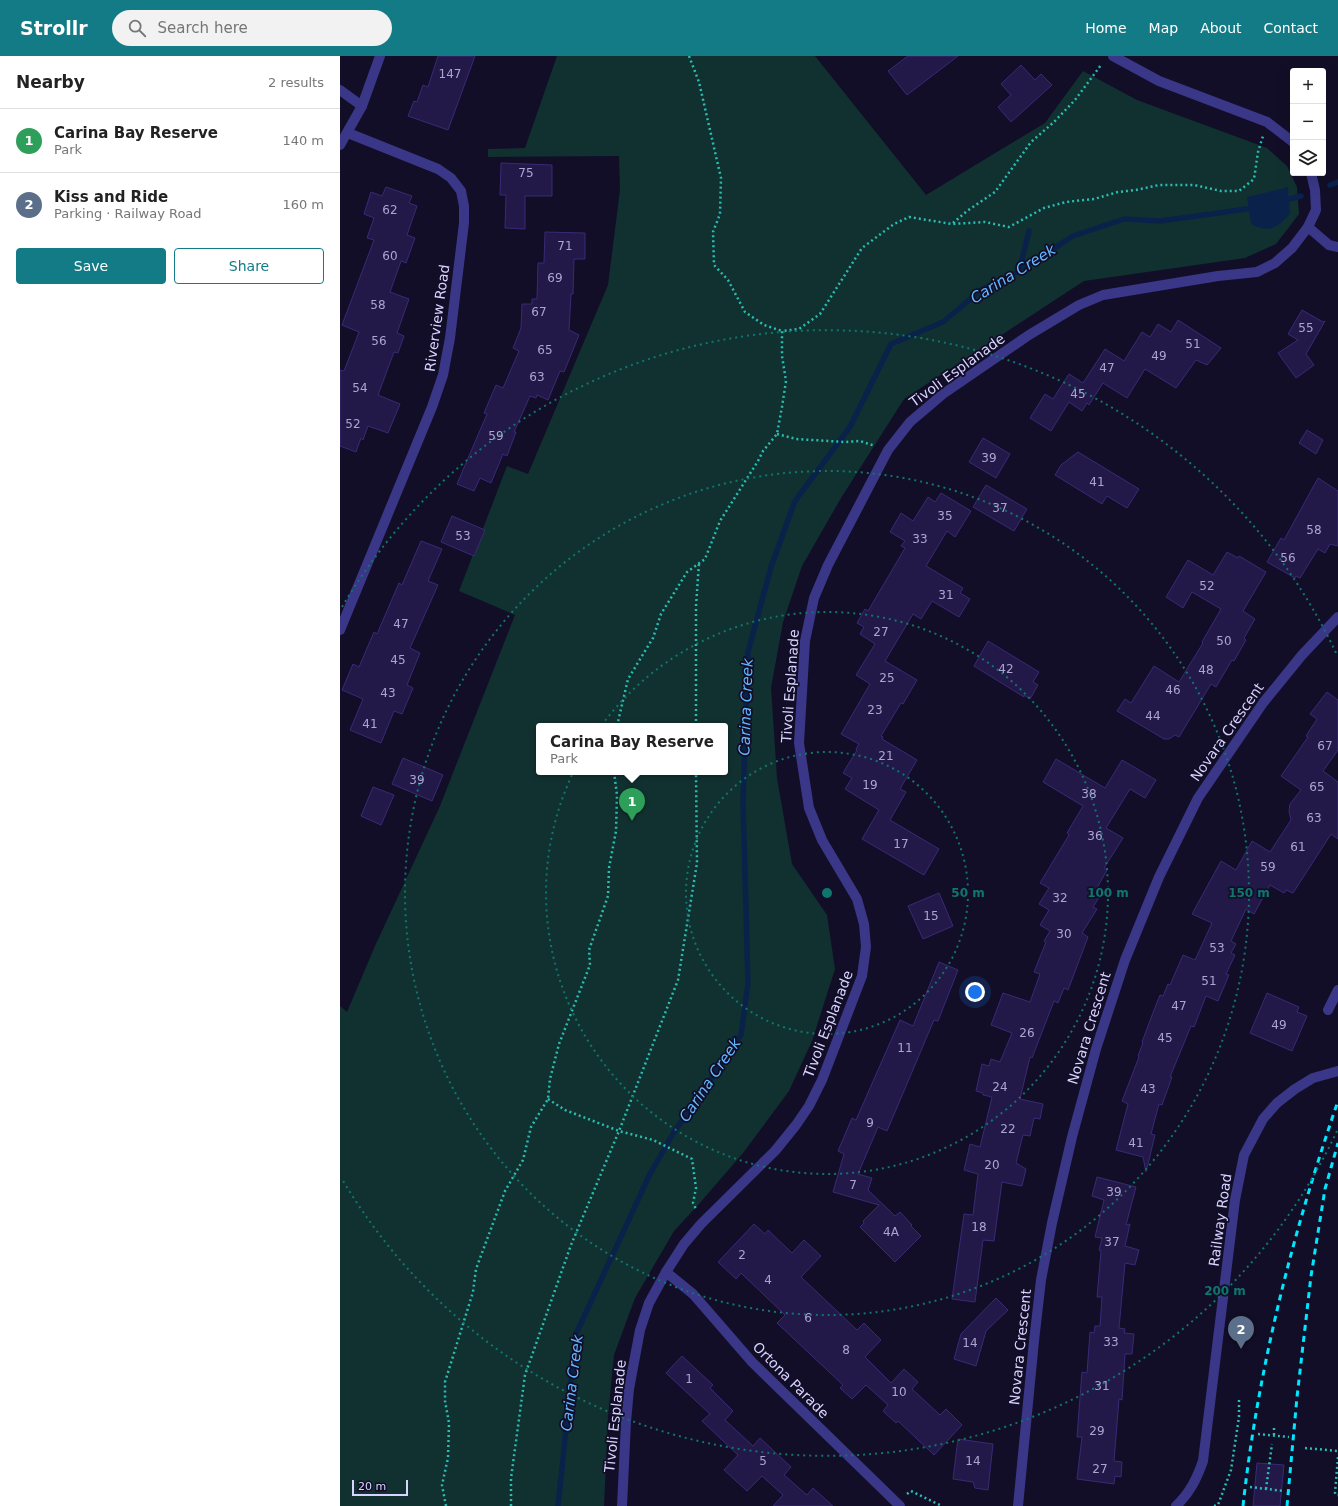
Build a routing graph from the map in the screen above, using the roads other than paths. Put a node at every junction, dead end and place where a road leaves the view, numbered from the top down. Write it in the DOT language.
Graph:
graph roads {
  1 [pos="380,56"];
  2 [pos="1113,56"];
  3 [pos="340,90"];
  4 [pos="362,106"];
  5 [pos="348,133"];
  6 [pos="1290,140"];
  7 [pos="340,146"];
  8 [pos="1312,176"];
  9 [pos="1308,227"];
  10 [pos="1338,247"];
  11 [pos="1338,617"];
  12 [pos="340,630"];
  13 [pos="1338,990"];
  14 [pos="1328,1010"];
  15 [pos="1338,1071"];
  16 [pos="666,1272"];
  17 [pos="897,1504"];
  18 [pos="622,1506"];
  19 [pos="1018,1506"];
  20 [pos="1176,1506"];
  1 -- 4 [label="street"];
  2 -- 6 [label="street"];
  3 -- 4 [label="street"];
  4 -- 5 [label="street"];
  5 -- 7 [label="street"];
  5 -- 12 [label="street, Riverview Road"];
  8 -- 9 [label="street, Tivoli Esplanade"];
  9 -- 10 [label="street"];
  9 -- 16 [label="street, Tivoli Esplanade"];
  11 -- 19 [label="street, Novara Crescent"];
  13 -- 14 [label="street"];
  15 -- 20 [label="street, Railway Road"];
  16 -- 17 [label="street, Ortona Parade"];
  16 -- 18 [label="street, Tivoli Esplanade"];
}
